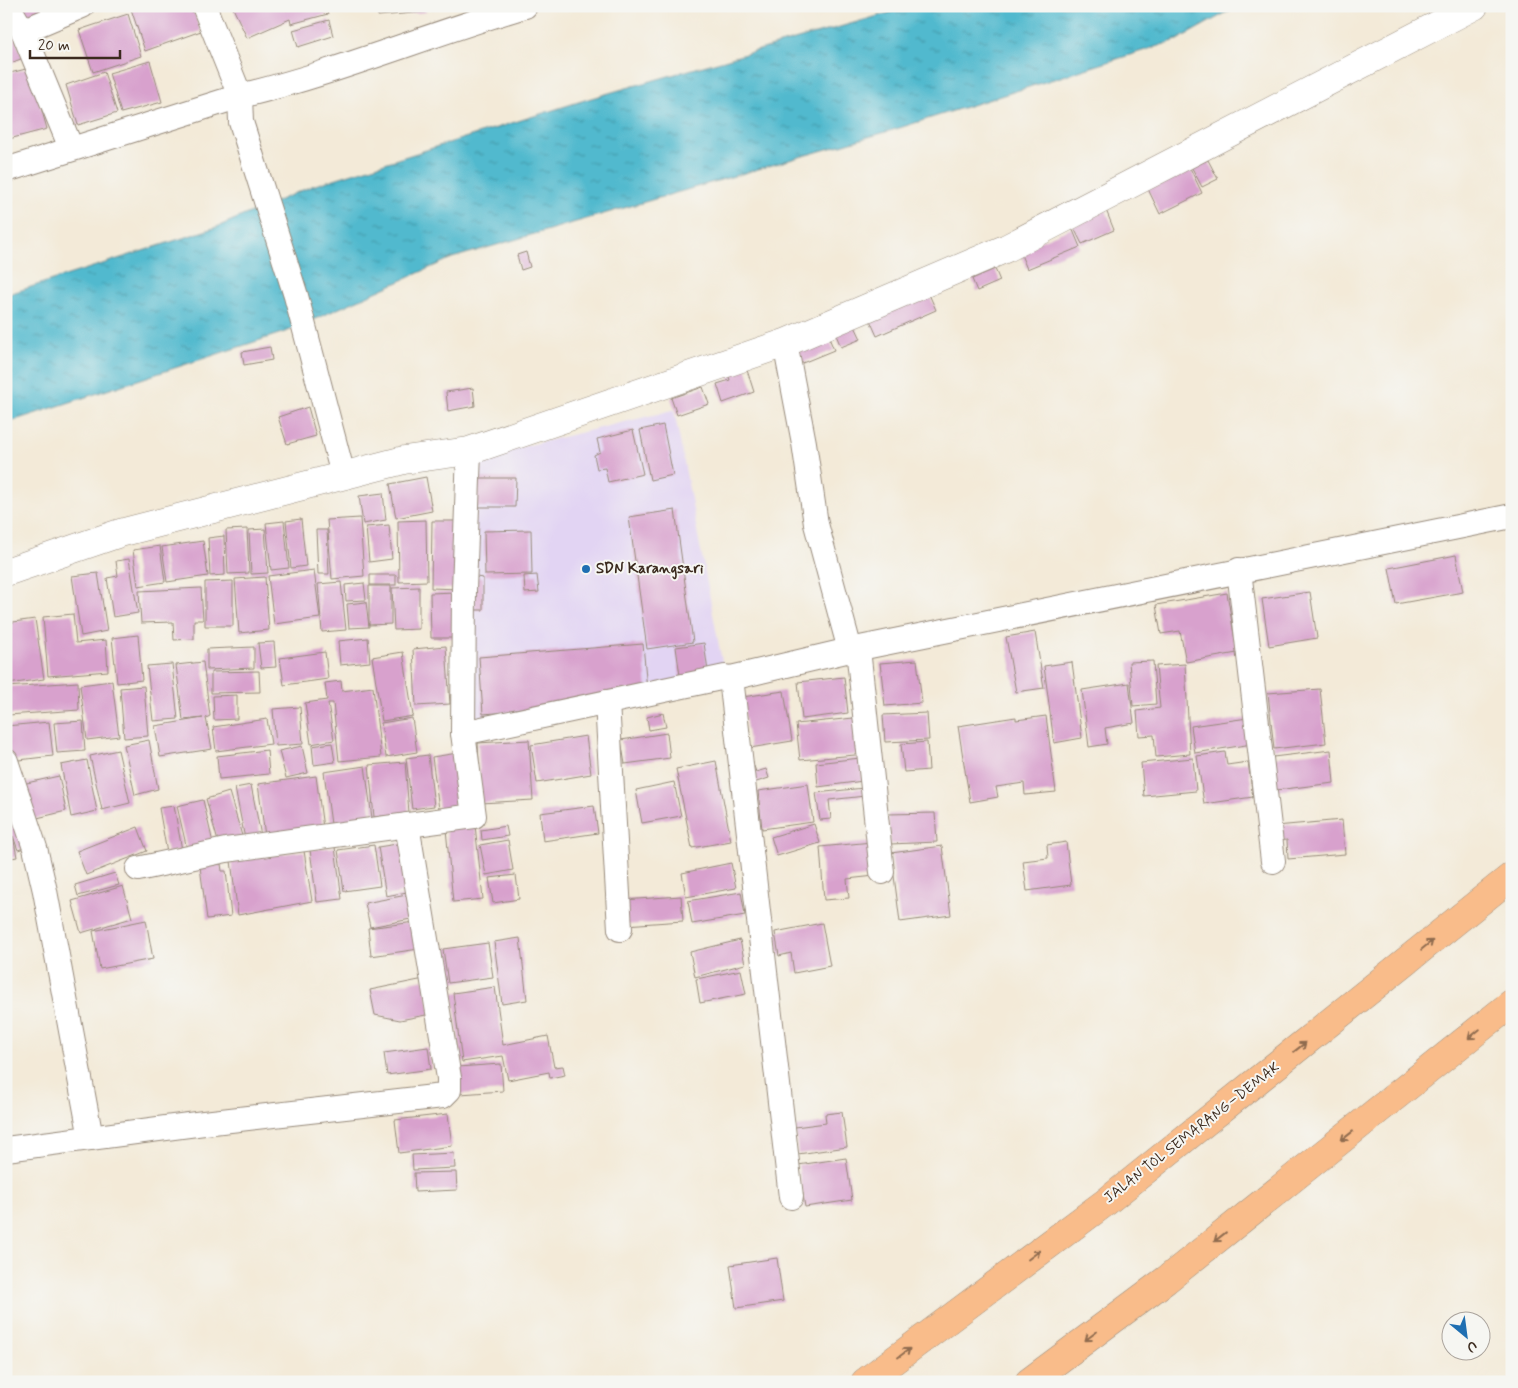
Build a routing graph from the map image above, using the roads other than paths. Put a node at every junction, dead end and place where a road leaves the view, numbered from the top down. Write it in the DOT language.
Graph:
graph roads {
  1 [pos="8,6"];
  2 [pos="82,6"];
  3 [pos="204,6"];
  4 [pos="525,6"];
  5 [pos="1474,6"];
  6 [pos="478,13"];
  7 [pos="23,32"];
  8 [pos="240,96"];
  9 [pos="71,148"];
  10 [pos="6,170"];
  11 [pos="785,343"];
  12 [pos="469,451"];
  13 [pos="344,475"];
  14 [pos="1512,516"];
  15 [pos="1239,570"];
  16 [pos="6,572"];
  17 [pos="854,649"];
  18 [pos="731,678"];
  19 [pos="607,702"];
  20 [pos="463,733"];
  21 [pos="6,761"];
  22 [pos="407,824"];
  23 [pos="1273,861"];
  24 [pos="138,869"];
  25 [pos="882,872"];
  26 [pos="1512,876"];
  27 [pos="620,929"];
  28 [pos="1512,1003"];
  29 [pos="91,1138"];
  30 [pos="6,1149"];
  31 [pos="791,1197"];
  32 [pos="865,1382"];
  33 [pos="1029,1382"];
  1 -- 7 [label="street"];
  2 -- 7 [label="street"];
  3 -- 8 [label="street"];
  4 -- 6 [label="street"];
  5 -- 11 [label="street"];
  6 -- 8 [label="street"];
  7 -- 9 [label="street"];
  8 -- 9 [label="street"];
  8 -- 13 [label="street"];
  9 -- 10 [label="street"];
  11 -- 12 [label="street"];
  11 -- 17 [label="street"];
  12 -- 13 [label="street"];
  12 -- 20 [label="street"];
  13 -- 16 [label="street"];
  14 -- 15 [label="street"];
  15 -- 17 [label="street"];
  15 -- 23 [label="street"];
  17 -- 18 [label="street"];
  17 -- 25 [label="street"];
  18 -- 19 [label="street"];
  18 -- 31 [label="street"];
  19 -- 20 [label="street"];
  19 -- 27 [label="street"];
  20 -- 22 [label="street"];
  21 -- 29 [label="street"];
  22 -- 24 [label="street"];
  22 -- 29 [label="street"];
  32 -- 26 [label="highway, JALAN TOL SEMARANG–DEMAK, one-way"];
  28 -- 33 [label="highway, one-way"];
  29 -- 30 [label="street"];
}
